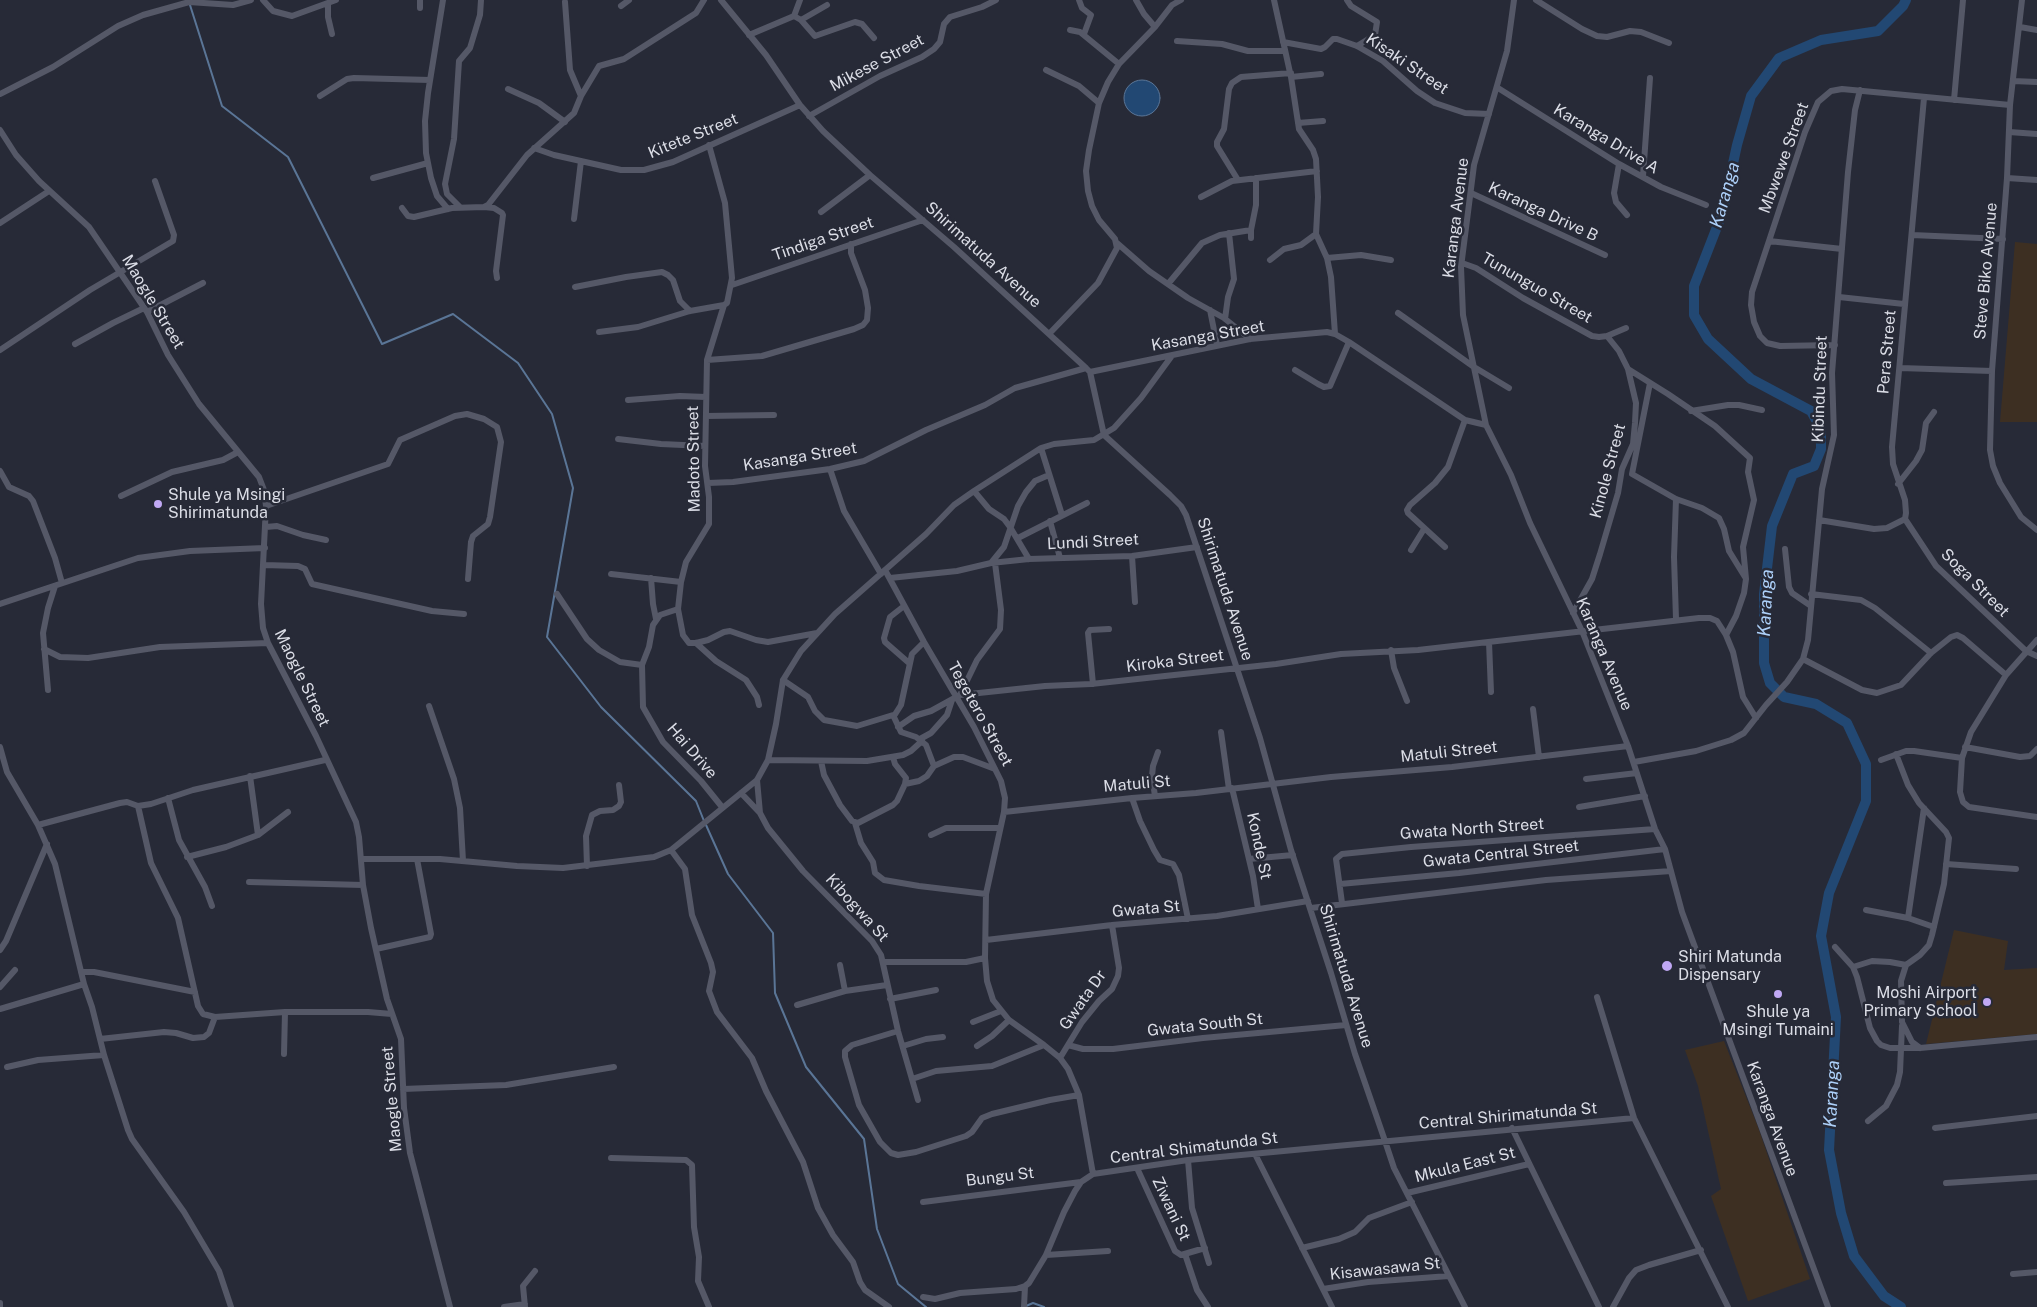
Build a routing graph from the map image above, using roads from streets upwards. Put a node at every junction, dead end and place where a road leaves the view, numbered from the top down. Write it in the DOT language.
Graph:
graph roads {
  1 [pos="251,0"];
  2 [pos="263,0"];
  3 [pos="336,0"];
  4 [pos="420,0"];
  5 [pos="443,0"];
  6 [pos="481,0"];
  7 [pos="629,0"];
  8 [pos="704,0"];
  9 [pos="721,0"];
  10 [pos="800,0"];
  11 [pos="996,0"];
  12 [pos="1079,0"];
  13 [pos="1136,0"];
  14 [pos="1181,0"];
  15 [pos="1274,0"];
  16 [pos="1347,0"];
  17 [pos="1514,0"];
  18 [pos="1536,0"];
  19 [pos="1963,0"];
  20 [pos="2022,0"];
  21 [pos="327,2"];
  22 [pos="565,2"];
  23 [pos="826,5"];
  24 [pos="621,6"];
  25 [pos="420,8"];
  26 [pos="794,16"];
  27 [pos="801,20"];
  28 [pos="1155,27"];
  29 [pos="2020,27"];
  30 [pos="1070,30"];
  31 [pos="2037,30"];
  32 [pos="332,34"];
  33 [pos="1084,34"];
  34 [pos="749,35"];
  35 [pos="874,38"];
  36 [pos="1178,41"];
  37 [pos="1282,42"];
  38 [pos="1668,43"];
  39 [pos="1357,46"];
  40 [pos="1285,51"];
  41 [pos="1119,64"];
  42 [pos="1046,70"];
  43 [pos="1321,74"];
  44 [pos="1291,75"];
  45 [pos="1650,78"];
  46 [pos="430,80"];
  47 [pos="2014,80"];
  48 [pos="2037,82"];
  49 [pos="1498,88"];
  50 [pos="508,90"];
  51 [pos="1860,90"];
  52 [pos="0,94"];
  53 [pos="320,96"];
  54 [pos="581,96"];
  55 [pos="1924,98"];
  56 [pos="1954,100"];
  57 [pos="1099,103"];
  58 [pos="800,105"];
  59 [pos="2010,105"];
  60 [pos="1490,114"];
  61 [pos="809,116"];
  62 [pos="1324,121"];
  63 [pos="565,122"];
  64 [pos="1298,122"];
  65 [pos="0,130"];
  66 [pos="2009,132"];
  67 [pos="2037,134"];
  68 [pos="709,145"];
  69 [pos="534,148"];
  70 [pos="581,161"];
  71 [pos="428,163"];
  72 [pos="1619,164"];
  73 [pos="1317,172"];
  74 [pos="870,175"];
  75 [pos="1643,176"];
  76 [pos="373,178"];
  77 [pos="1256,178"];
  78 [pos="2007,178"];
  79 [pos="1238,180"];
  80 [pos="2037,180"];
  81 [pos="155,181"];
  82 [pos="49,191"];
  83 [pos="1471,193"];
  84 [pos="1201,197"];
  85 [pos="1706,204"];
  86 [pos="460,207"];
  87 [pos="484,207"];
  88 [pos="402,208"];
  89 [pos="448,209"];
  90 [pos="821,212"];
  91 [pos="1626,215"];
  92 [pos="574,219"];
  93 [pos="923,220"];
  94 [pos="0,223"];
  95 [pos="1251,230"];
  96 [pos="1229,233"];
  97 [pos="1316,234"];
  98 [pos="1912,235"];
  99 [pos="1252,238"];
  100 [pos="2003,239"];
  101 [pos="1769,241"];
  102 [pos="1117,243"];
  103 [pos="851,244"];
  104 [pos="1842,249"];
  105 [pos="1604,256"];
  106 [pos="1327,258"];
  107 [pos="1270,260"];
  108 [pos="1391,260"];
  109 [pos="1462,263"];
  110 [pos="120,272"];
  111 [pos="497,278"];
  112 [pos="203,283"];
  113 [pos="1168,284"];
  114 [pos="732,285"];
  115 [pos="575,287"];
  116 [pos="1839,297"];
  117 [pos="1904,304"];
  118 [pos="724,306"];
  119 [pos="145,310"];
  120 [pos="1210,310"];
  121 [pos="690,312"];
  122 [pos="1398,313"];
  123 [pos="1225,319"];
  124 [pos="1626,328"];
  125 [pos="599,332"];
  126 [pos="1049,334"];
  127 [pos="1335,334"];
  128 [pos="1608,336"];
  129 [pos="1250,339"];
  130 [pos="1349,342"];
  131 [pos="75,344"];
  132 [pos="1217,345"];
  133 [pos="1835,346"];
  134 [pos="0,350"];
  135 [pos="1170,356"];
  136 [pos="707,360"];
  137 [pos="1474,367"];
  138 [pos="1900,368"];
  139 [pos="1628,369"];
  140 [pos="1088,370"];
  141 [pos="1294,370"];
  142 [pos="1992,371"];
  143 [pos="1650,383"];
  144 [pos="1509,388"];
  145 [pos="706,396"];
  146 [pos="628,400"];
  147 [pos="1762,410"];
  148 [pos="1691,411"];
  149 [pos="1934,412"];
  150 [pos="774,414"];
  151 [pos="706,416"];
  152 [pos="1465,420"];
  153 [pos="1486,425"];
  154 [pos="1104,435"];
  155 [pos="618,439"];
  156 [pos="705,446"];
  157 [pos="1040,448"];
  158 [pos="238,452"];
  159 [pos="830,469"];
  160 [pos="0,471"];
  161 [pos="1049,475"];
  162 [pos="708,483"];
  163 [pos="1898,484"];
  164 [pos="974,491"];
  165 [pos="121,496"];
  166 [pos="1676,499"];
  167 [pos="1087,503"];
  168 [pos="266,506"];
  169 [pos="1062,515"];
  170 [pos="1905,519"];
  171 [pos="1819,520"];
  172 [pos="1050,521"];
  173 [pos="266,527"];
  174 [pos="1010,527"];
  175 [pos="1424,528"];
  176 [pos="2037,530"];
  177 [pos="1018,538"];
  178 [pos="326,540"];
  179 [pos="1196,547"];
  180 [pos="1445,547"];
  181 [pos="265,548"];
  182 [pos="1785,549"];
  183 [pos="1411,550"];
  184 [pos="1132,556"];
  185 [pos="1060,558"];
  186 [pos="1029,559"];
  187 [pos="993,563"];
  188 [pos="264,565"];
  189 [pos="883,572"];
  190 [pos="611,574"];
  191 [pos="651,578"];
  192 [pos="890,578"];
  193 [pos="468,579"];
  194 [pos="1746,579"];
  195 [pos="681,582"];
  196 [pos="58,585"];
  197 [pos="557,594"];
  198 [pos="1811,594"];
  199 [pos="1135,602"];
  200 [pos="0,604"];
  201 [pos="904,606"];
  202 [pos="1810,606"];
  203 [pos="678,609"];
  204 [pos="1573,613"];
  205 [pos="464,614"];
  206 [pos="656,618"];
  207 [pos="1676,619"];
  208 [pos="1109,630"];
  209 [pos="1582,631"];
  210 [pos="816,633"];
  211 [pos="1726,635"];
  212 [pos="2037,640"];
  213 [pos="924,642"];
  214 [pos="1489,642"];
  215 [pos="268,643"];
  216 [pos="696,643"];
  217 [pos="44,649"];
  218 [pos="1391,650"];
  219 [pos="2026,651"];
  220 [pos="1931,654"];
  221 [pos="2037,656"];
  222 [pos="1803,659"];
  223 [pos="909,663"];
  224 [pos="642,665"];
  225 [pos="1237,668"];
  226 [pos="2006,675"];
  227 [pos="783,680"];
  228 [pos="1093,684"];
  229 [pos="48,690"];
  230 [pos="1491,692"];
  231 [pos="956,698"];
  232 [pos="1407,701"];
  233 [pos="759,705"];
  234 [pos="429,706"];
  235 [pos="1533,709"];
  236 [pos="894,716"];
  237 [pos="1756,718"];
  238 [pos="898,727"];
  239 [pos="1222,732"];
  240 [pos="921,740"];
  241 [pos="0,746"];
  242 [pos="1628,746"];
  243 [pos="1965,747"];
  244 [pos="2037,749"];
  245 [pos="1158,752"];
  246 [pos="1896,754"];
  247 [pos="892,757"];
  248 [pos="1539,757"];
  249 [pos="1962,758"];
  250 [pos="325,760"];
  251 [pos="768,760"];
  252 [pos="1881,760"];
  253 [pos="821,761"];
  254 [pos="1634,762"];
  255 [pos="934,766"];
  256 [pos="995,769"];
  257 [pos="1637,773"];
  258 [pos="250,776"];
  259 [pos="1586,779"];
  260 [pos="757,780"];
  261 [pos="905,784"];
  262 [pos="1272,784"];
  263 [pos="619,785"];
  264 [pos="1231,789"];
  265 [pos="741,793"];
  266 [pos="1155,796"];
  267 [pos="1645,796"];
  268 [pos="168,798"];
  269 [pos="1132,798"];
  270 [pos="138,806"];
  271 [pos="722,807"];
  272 [pos="1579,807"];
  273 [pos="1924,808"];
  274 [pos="288,812"];
  275 [pos="1004,812"];
  276 [pos="760,814"];
  277 [pos="2037,817"];
  278 [pos="855,823"];
  279 [pos="38,825"];
  280 [pos="1000,828"];
  281 [pos="1656,829"];
  282 [pos="258,834"];
  283 [pos="931,835"];
  284 [pos="47,844"];
  285 [pos="1665,849"];
  286 [pos="671,850"];
  287 [pos="1293,855"];
  288 [pos="187,856"];
  289 [pos="417,858"];
  290 [pos="362,859"];
  291 [pos="1249,859"];
  292 [pos="462,862"];
  293 [pos="1946,864"];
  294 [pos="587,866"];
  295 [pos="2016,869"];
  296 [pos="1671,871"];
  297 [pos="249,882"];
  298 [pos="1340,884"];
  299 [pos="363,885"];
  300 [pos="986,894"];
  301 [pos="1342,903"];
  302 [pos="1310,904"];
  303 [pos="212,906"];
  304 [pos="1258,909"];
  305 [pos="1866,910"];
  306 [pos="1908,918"];
  307 [pos="1188,919"];
  308 [pos="1112,925"];
  309 [pos="1934,927"];
  310 [pos="986,940"];
  311 [pos="1835,946"];
  312 [pos="376,949"];
  313 [pos="0,950"];
  314 [pos="984,958"];
  315 [pos="883,962"];
  316 [pos="840,965"];
  317 [pos="1906,966"];
  318 [pos="1853,967"];
  319 [pos="15,970"];
  320 [pos="81,972"];
  321 [pos="84,984"];
  322 [pos="887,985"];
  323 [pos="0,987"];
  324 [pos="936,990"];
  325 [pos="195,992"];
  326 [pos="845,992"];
  327 [pos="1597,997"];
  328 [pos="890,999"];
  329 [pos="797,1005"];
  330 [pos="0,1009"];
  331 [pos="1001,1011"];
  332 [pos="286,1012"];
  333 [pos="392,1014"];
  334 [pos="215,1017"];
  335 [pos="1009,1020"];
  336 [pos="973,1022"];
  337 [pos="1902,1022"];
  338 [pos="1346,1025"];
  339 [pos="898,1031"];
  340 [pos="944,1037"];
  341 [pos="2037,1037"];
  342 [pos="100,1039"];
  343 [pos="1044,1045"];
  344 [pos="1068,1045"];
  345 [pos="903,1046"];
  346 [pos="978,1046"];
  347 [pos="1900,1048"];
  348 [pos="1920,1048"];
  349 [pos="284,1054"];
  350 [pos="104,1055"];
  351 [pos="1060,1058"];
  352 [pos="7,1067"];
  353 [pos="614,1067"];
  354 [pos="912,1079"];
  355 [pos="403,1089"];
  356 [pos="1079,1095"];
  357 [pos="918,1100"];
  358 [pos="2037,1116"];
  359 [pos="1634,1118"];
  360 [pos="1868,1121"];
  361 [pos="1512,1128"];
  362 [pos="1935,1128"];
  363 [pos="1385,1141"];
  364 [pos="1255,1154"];
  365 [pos="611,1158"];
  366 [pos="1188,1160"];
  367 [pos="1528,1164"];
  368 [pos="1137,1168"];
  369 [pos="1093,1174"];
  370 [pos="2037,1177"];
  371 [pos="1081,1182"];
  372 [pos="1946,1183"];
  373 [pos="1407,1193"];
  374 [pos="923,1202"];
  375 [pos="1412,1202"];
  376 [pos="1205,1248"];
  377 [pos="1302,1248"];
  378 [pos="1701,1250"];
  379 [pos="1108,1251"];
  380 [pos="1186,1254"];
  381 [pos="1046,1256"];
  382 [pos="1209,1264"];
  383 [pos="535,1270"];
  384 [pos="2037,1272"];
  385 [pos="2014,1274"];
  386 [pos="1449,1276"];
  387 [pos="1024,1286"];
  388 [pos="1323,1289"];
  389 [pos="923,1297"];
  390 [pos="0,1303"];
  391 [pos="525,1305"];
  392 [pos="0,1307"];
  393 [pos="231,1307"];
  394 [pos="450,1307"];
  395 [pos="504,1307"];
  396 [pos="709,1307"];
  397 [pos="889,1307"];
  398 [pos="1024,1307"];
  399 [pos="1208,1307"];
  400 [pos="1332,1307"];
  401 [pos="1465,1307"];
  402 [pos="1599,1307"];
  403 [pos="1613,1307"];
  404 [pos="1728,1307"];
  405 [pos="1828,1307"];
  1 -- 52 [label="street"];
  2 -- 21 [label="street"];
  3 -- 21 [label="street"];
  4 -- 25 [label="street"];
  5 -- 46 [label="street"];
  6 -- 86 [label="street"];
  7 -- 24 [label="street"];
  8 -- 54 [label="street"];
  9 -- 34 [label="street, Shirimatuda Avenue"];
  10 -- 26 [label="street"];
  11 -- 61 [label="street, Mikese Street"];
  12 -- 33 [label="street"];
  13 -- 28 [label="street"];
  14 -- 28 [label="street"];
  15 -- 37 [label="street"];
  16 -- 39 [label="street"];
  17 -- 49 [label="street, Karanga Avenue"];
  18 -- 38 [label="street"];
  19 -- 56 [label="street"];
  20 -- 29 [label="street, Steve Biko Avenue"];
  21 -- 32 [label="street"];
  22 -- 54 [label="street"];
  23 -- 27 [label="street"];
  26 -- 27 [label="street"];
  26 -- 34 [label="street"];
  27 -- 35 [label="street"];
  28 -- 41 [label="street"];
  29 -- 31 [label="street"];
  29 -- 47 [label="street, Steve Biko Avenue"];
  30 -- 33 [label="street"];
  33 -- 41 [label="street"];
  34 -- 58 [label="street, Shirimatuda Avenue"];
  36 -- 40 [label="street"];
  37 -- 39 [label="street, Kisaki Street"];
  37 -- 40 [label="street"];
  39 -- 60 [label="street, Kisaki Street"];
  40 -- 44 [label="street"];
  41 -- 57 [label="street"];
  42 -- 57 [label="street"];
  43 -- 44 [label="street"];
  44 -- 64 [label="street"];
  44 -- 79 [label="street"];
  45 -- 75 [label="street"];
  46 -- 53 [label="street"];
  46 -- 71 [label="street"];
  47 -- 48 [label="street"];
  47 -- 59 [label="street, Steve Biko Avenue"];
  49 -- 60 [label="street, Karanga Avenue"];
  49 -- 72 [label="street, Karanga Drive A"];
  50 -- 63 [label="street"];
  51 -- 55 [label="street, Mbwewe Street"];
  51 -- 101 [label="street, Mbwewe Street"];
  51 -- 104 [label="street, Kibindu Street"];
  54 -- 63 [label="street"];
  55 -- 56 [label="street, Mbwewe Street"];
  55 -- 98 [label="street, Pera Street"];
  56 -- 59 [label="street, Mbwewe Street"];
  57 -- 102 [label="street"];
  58 -- 61 [label="street, Shirimatuda Avenue"];
  58 -- 68 [label="street, Kitete Street"];
  59 -- 66 [label="street, Steve Biko Avenue"];
  60 -- 83 [label="street, Karanga Avenue"];
  61 -- 74 [label="street, Shirimatuda Avenue"];
  62 -- 64 [label="street"];
  63 -- 69 [label="street"];
  64 -- 73 [label="street"];
  65 -- 82 [label="street, Maogle Street"];
  66 -- 67 [label="street"];
  66 -- 78 [label="street, Steve Biko Avenue"];
  68 -- 70 [label="street, Kitete Street"];
  68 -- 114 [label="street"];
  69 -- 70 [label="street, Kitete Street"];
  69 -- 87 [label="street"];
  70 -- 92 [label="street"];
  71 -- 76 [label="street"];
  71 -- 89 [label="street"];
  72 -- 75 [label="street, Karanga Drive A"];
  72 -- 91 [label="street"];
  73 -- 77 [label="street"];
  73 -- 97 [label="street"];
  74 -- 90 [label="street"];
  74 -- 93 [label="street, Shirimatuda Avenue"];
  75 -- 85 [label="street, Karanga Drive A"];
  77 -- 79 [label="street"];
  77 -- 95 [label="street"];
  78 -- 80 [label="street"];
  78 -- 100 [label="street, Steve Biko Avenue"];
  79 -- 84 [label="street"];
  81 -- 110 [label="street"];
  82 -- 94 [label="street"];
  82 -- 110 [label="street, Maogle Street"];
  83 -- 105 [label="street, Karanga Drive B"];
  83 -- 109 [label="street, Karanga Avenue"];
  86 -- 87 [label="street"];
  86 -- 89 [label="street"];
  87 -- 111 [label="street"];
  88 -- 89 [label="street"];
  93 -- 103 [label="street, Tindiga Street"];
  93 -- 126 [label="street, Shirimatuda Avenue"];
  95 -- 96 [label="street"];
  95 -- 99 [label="street"];
  96 -- 113 [label="street"];
  96 -- 123 [label="street"];
  97 -- 106 [label="street"];
  97 -- 107 [label="street"];
  98 -- 100 [label="street"];
  98 -- 117 [label="street, Pera Street"];
  100 -- 142 [label="street, Steve Biko Avenue"];
  101 -- 104 [label="street"];
  101 -- 133 [label="street, Mbwewe Street"];
  102 -- 113 [label="street"];
  102 -- 126 [label="street"];
  103 -- 114 [label="street, Tindiga Street"];
  103 -- 136 [label="street"];
  104 -- 116 [label="street, Kibindu Street"];
  106 -- 108 [label="street"];
  106 -- 127 [label="street"];
  109 -- 128 [label="street, Tununguo Street"];
  109 -- 137 [label="street, Karanga Avenue"];
  110 -- 119 [label="street, Maogle Street"];
  110 -- 134 [label="street"];
  112 -- 119 [label="street"];
  113 -- 120 [label="street"];
  114 -- 118 [label="street"];
  115 -- 121 [label="street"];
  116 -- 117 [label="street"];
  116 -- 133 [label="street, Kibindu Street"];
  117 -- 138 [label="street, Pera Street"];
  118 -- 121 [label="street"];
  118 -- 136 [label="street, Madoto Street"];
  119 -- 131 [label="street"];
  119 -- 158 [label="street, Maogle Street"];
  120 -- 123 [label="street"];
  120 -- 132 [label="street"];
  121 -- 125 [label="street"];
  122 -- 137 [label="street"];
  123 -- 129 [label="street"];
  124 -- 128 [label="street, Tununguo Street"];
  126 -- 140 [label="street, Shirimatuda Avenue"];
  127 -- 129 [label="street, Kasanga Street"];
  127 -- 130 [label="street, Kasanga Street"];
  128 -- 139 [label="street, Kinole Street"];
  129 -- 132 [label="street, Kasanga Street"];
  130 -- 141 [label="street"];
  130 -- 152 [label="street, Kasanga Street"];
  132 -- 135 [label="street, Kasanga Street"];
  133 -- 171 [label="street, Kibindu Street"];
  135 -- 140 [label="street, Kasanga Street"];
  135 -- 154 [label="street"];
  136 -- 145 [label="street, Madoto Street"];
  137 -- 144 [label="street"];
  137 -- 153 [label="street, Karanga Avenue"];
  138 -- 142 [label="street"];
  138 -- 163 [label="street, Pera Street"];
  139 -- 143 [label="street"];
  139 -- 204 [label="street, Kinole Street"];
  140 -- 154 [label="street"];
  140 -- 159 [label="street, Kasanga Street"];
  142 -- 176 [label="street, Steve Biko Avenue"];
  143 -- 148 [label="street"];
  143 -- 166 [label="street"];
  145 -- 146 [label="street"];
  145 -- 151 [label="street, Madoto Street"];
  147 -- 148 [label="street"];
  148 -- 194 [label="street"];
  149 -- 163 [label="street"];
  150 -- 151 [label="street"];
  151 -- 156 [label="street, Madoto Street"];
  152 -- 153 [label="street, Kasanga Street"];
  152 -- 175 [label="street"];
  153 -- 204 [label="street, Karanga Avenue"];
  154 -- 157 [label="street"];
  154 -- 179 [label="street, Shirimatuda Avenue"];
  155 -- 156 [label="street"];
  156 -- 162 [label="street, Madoto Street"];
  157 -- 161 [label="street"];
  157 -- 164 [label="street"];
  158 -- 165 [label="street"];
  158 -- 168 [label="street, Maogle Street"];
  159 -- 162 [label="street, Kasanga Street"];
  159 -- 189 [label="street, Tegetero Street"];
  160 -- 196 [label="street"];
  161 -- 169 [label="street"];
  161 -- 174 [label="street"];
  162 -- 195 [label="street, Madoto Street"];
  163 -- 170 [label="street, Pera Street"];
  164 -- 174 [label="street"];
  164 -- 189 [label="street"];
  166 -- 194 [label="street"];
  166 -- 207 [label="street"];
  167 -- 169 [label="street"];
  168 -- 173 [label="street, Maogle Street"];
  168 -- 193 [label="street"];
  169 -- 172 [label="street"];
  170 -- 171 [label="street"];
  170 -- 219 [label="street, Soga Street"];
  171 -- 198 [label="street, Kibindu Street"];
  172 -- 177 [label="street"];
  172 -- 185 [label="street"];
  173 -- 178 [label="street"];
  173 -- 181 [label="street, Maogle Street"];
  174 -- 177 [label="street"];
  174 -- 187 [label="street"];
  175 -- 180 [label="street"];
  175 -- 183 [label="street"];
  177 -- 186 [label="street"];
  179 -- 184 [label="street, Lundi Street"];
  179 -- 225 [label="street, Shirimatuda Avenue"];
  181 -- 188 [label="street, Maogle Street"];
  181 -- 196 [label="street"];
  182 -- 202 [label="street"];
  184 -- 185 [label="street, Lundi Street"];
  184 -- 199 [label="street"];
  185 -- 186 [label="street, Lundi Street"];
  186 -- 187 [label="street, Lundi Street"];
  187 -- 192 [label="street, Lundi Street"];
  187 -- 231 [label="street"];
  188 -- 205 [label="street"];
  188 -- 215 [label="street, Maogle Street"];
  189 -- 192 [label="street, Tegetero Street"];
  189 -- 210 [label="street"];
  190 -- 191 [label="street"];
  191 -- 195 [label="street"];
  191 -- 206 [label="street"];
  192 -- 201 [label="street, Tegetero Street"];
  194 -- 211 [label="street"];
  195 -- 203 [label="street, Madoto Street"];
  196 -- 200 [label="street"];
  196 -- 217 [label="street"];
  197 -- 224 [label="street"];
  198 -- 202 [label="street, Kibindu Street"];
  198 -- 220 [label="street"];
  201 -- 213 [label="street, Tegetero Street"];
  201 -- 223 [label="street"];
  202 -- 222 [label="street, Kibindu Street"];
  203 -- 206 [label="street"];
  203 -- 216 [label="street, Madoto Street"];
  204 -- 209 [label="street, Karanga Avenue"];
  206 -- 224 [label="street, Hai Drive"];
  207 -- 209 [label="street, Kiroka Street"];
  207 -- 211 [label="street, Kiroka Street"];
  208 -- 228 [label="street"];
  209 -- 214 [label="street, Kiroka Street"];
  209 -- 242 [label="street, Karanga Avenue"];
  210 -- 216 [label="street"];
  210 -- 227 [label="street"];
  211 -- 237 [label="street"];
  212 -- 219 [label="street"];
  213 -- 223 [label="street"];
  213 -- 231 [label="street, Tegetero Street"];
  214 -- 218 [label="street, Kiroka Street"];
  214 -- 230 [label="street"];
  215 -- 217 [label="street"];
  215 -- 250 [label="street, Maogle Street"];
  216 -- 233 [label="street"];
  217 -- 229 [label="street"];
  218 -- 225 [label="street, Kiroka Street"];
  218 -- 232 [label="street"];
  219 -- 221 [label="street, Soga Street"];
  219 -- 226 [label="street"];
  220 -- 222 [label="street"];
  220 -- 226 [label="street"];
  222 -- 237 [label="street, Kibindu Street"];
  223 -- 236 [label="street"];
  224 -- 271 [label="street, Hai Drive"];
  225 -- 228 [label="street, Kiroka Street"];
  225 -- 262 [label="street, Shirimatuda Avenue"];
  226 -- 243 [label="street"];
  227 -- 236 [label="street"];
  227 -- 251 [label="street"];
  228 -- 231 [label="street, Kiroka Street"];
  231 -- 238 [label="street, Kiroka Street"];
  231 -- 240 [label="street"];
  231 -- 256 [label="street, Tegetero Street"];
  234 -- 292 [label="street"];
  235 -- 248 [label="street"];
  236 -- 238 [label="street"];
  237 -- 254 [label="street"];
  238 -- 240 [label="street"];
  239 -- 264 [label="street, Konde St"];
  240 -- 247 [label="street"];
  240 -- 255 [label="street"];
  241 -- 279 [label="street"];
  242 -- 248 [label="street, Matuli Street"];
  242 -- 254 [label="street, Karanga Avenue"];
  243 -- 244 [label="street"];
  243 -- 249 [label="street"];
  245 -- 266 [label="street"];
  246 -- 249 [label="street"];
  246 -- 252 [label="street"];
  246 -- 273 [label="street"];
  247 -- 253 [label="street"];
  247 -- 261 [label="street"];
  248 -- 262 [label="street, Matuli Street"];
  249 -- 277 [label="street"];
  250 -- 258 [label="street"];
  250 -- 290 [label="street, Maogle Street"];
  251 -- 253 [label="street"];
  251 -- 260 [label="street"];
  253 -- 278 [label="street"];
  254 -- 257 [label="street, Karanga Avenue"];
  255 -- 256 [label="street"];
  255 -- 261 [label="street"];
  256 -- 275 [label="street, Tegetero Street"];
  257 -- 259 [label="street"];
  257 -- 267 [label="street, Karanga Avenue"];
  258 -- 268 [label="street"];
  258 -- 282 [label="street"];
  260 -- 265 [label="street"];
  260 -- 276 [label="street, Kibogwa St"];
  261 -- 278 [label="street"];
  262 -- 264 [label="street, Matuli St"];
  262 -- 287 [label="street, Shirimatuda Avenue"];
  263 -- 294 [label="street"];
  264 -- 266 [label="street, Matuli St"];
  264 -- 291 [label="street, Konde St"];
  265 -- 271 [label="street"];
  265 -- 276 [label="street"];
  266 -- 269 [label="street, Matuli St"];
  267 -- 272 [label="street"];
  267 -- 281 [label="street, Karanga Avenue"];
  268 -- 270 [label="street"];
  268 -- 288 [label="street"];
  269 -- 275 [label="street, Matuli St"];
  269 -- 307 [label="street"];
  270 -- 279 [label="street"];
  270 -- 325 [label="street"];
  271 -- 286 [label="street"];
  273 -- 293 [label="street"];
  273 -- 306 [label="street"];
  274 -- 282 [label="street"];
  275 -- 280 [label="street, Tegetero Street"];
  276 -- 315 [label="street, Kibogwa St"];
  278 -- 300 [label="street"];
  279 -- 284 [label="street"];
  280 -- 283 [label="street"];
  280 -- 300 [label="street, Tegetero Street"];
  281 -- 285 [label="street, Karanga Avenue"];
  281 -- 298 [label="street, Gwata North Street"];
  282 -- 288 [label="street"];
  284 -- 313 [label="street"];
  284 -- 320 [label="street"];
  285 -- 296 [label="street, Karanga Avenue"];
  285 -- 298 [label="street, Gwata Central Street"];
  286 -- 294 [label="street"];
  286 -- 397 [label="street"];
  287 -- 291 [label="street"];
  287 -- 302 [label="street, Shirimatuda Avenue"];
  288 -- 303 [label="street"];
  289 -- 290 [label="street"];
  289 -- 292 [label="street"];
  289 -- 312 [label="street"];
  290 -- 299 [label="street, Maogle Street"];
  291 -- 304 [label="street, Konde St"];
  292 -- 294 [label="street"];
  293 -- 295 [label="street"];
  293 -- 309 [label="street"];
  296 -- 301 [label="street, Gwata St"];
  296 -- 405 [label="street, Karanga Avenue"];
  297 -- 299 [label="street"];
  298 -- 301 [label="street, Gwata North Street"];
  299 -- 312 [label="street, Maogle Street"];
  300 -- 310 [label="street, Tegetero Street"];
  301 -- 302 [label="street, Gwata St"];
  302 -- 304 [label="street, Gwata St"];
  302 -- 338 [label="street, Shirimatuda Avenue"];
  304 -- 307 [label="street, Gwata St"];
  305 -- 306 [label="street"];
  306 -- 309 [label="street"];
  307 -- 308 [label="street, Gwata St"];
  308 -- 310 [label="street, Gwata St"];
  308 -- 344 [label="street, Gwata Dr"];
  309 -- 317 [label="street"];
  310 -- 314 [label="street, Tegetero Street"];
  311 -- 318 [label="street"];
  312 -- 333 [label="street, Maogle Street"];
  314 -- 315 [label="street"];
  314 -- 331 [label="street, Tegetero Street"];
  315 -- 322 [label="street, Kibogwa St"];
  316 -- 326 [label="street"];
  317 -- 318 [label="street"];
  317 -- 337 [label="street"];
  318 -- 347 [label="street"];
  319 -- 323 [label="street"];
  320 -- 321 [label="street"];
  320 -- 325 [label="street"];
  321 -- 330 [label="street"];
  321 -- 342 [label="street"];
  322 -- 326 [label="street"];
  322 -- 328 [label="street, Kibogwa St"];
  324 -- 328 [label="street"];
  325 -- 334 [label="street"];
  326 -- 329 [label="street"];
  327 -- 359 [label="street"];
  328 -- 339 [label="street, Kibogwa St"];
  331 -- 335 [label="street, Tegetero Street"];
  331 -- 336 [label="street"];
  332 -- 333 [label="street"];
  332 -- 334 [label="street"];
  332 -- 349 [label="street"];
  333 -- 355 [label="street, Maogle Street"];
  334 -- 342 [label="street"];
  335 -- 343 [label="street, Tegetero Street"];
  335 -- 346 [label="street"];
  337 -- 347 [label="street"];
  337 -- 348 [label="street"];
  338 -- 344 [label="street, Gwata South St"];
  338 -- 363 [label="street, Shirimatuda Avenue"];
  339 -- 345 [label="street, Kibogwa St"];
  339 -- 356 [label="street"];
  340 -- 345 [label="street"];
  341 -- 348 [label="street"];
  342 -- 350 [label="street"];
  343 -- 351 [label="street, Tegetero Street"];
  343 -- 354 [label="street"];
  344 -- 351 [label="street, Gwata Dr"];
  345 -- 354 [label="street, Kibogwa St"];
  347 -- 348 [label="street"];
  347 -- 360 [label="street"];
  350 -- 352 [label="street"];
  350 -- 393 [label="street"];
  351 -- 356 [label="street, Tegetero Street"];
  353 -- 355 [label="street"];
  354 -- 357 [label="street, Kibogwa St"];
  355 -- 394 [label="street, Maogle Street"];
  356 -- 369 [label="street, Tegetero Street"];
  358 -- 362 [label="street"];
  359 -- 361 [label="street, Central Shirimatunda St"];
  359 -- 378 [label="street"];
  361 -- 363 [label="street, Central Shirimatunda St"];
  361 -- 367 [label="street"];
  363 -- 364 [label="street, Central Shimatunda St"];
  363 -- 373 [label="street, Shirimatuda Avenue"];
  364 -- 366 [label="street, Central Shimatunda St"];
  364 -- 377 [label="street"];
  365 -- 396 [label="street"];
  366 -- 368 [label="street, Central Shimatunda St"];
  366 -- 376 [label="street"];
  367 -- 373 [label="street, Mkula East St"];
  367 -- 402 [label="street"];
  368 -- 369 [label="street, Central Shimatunda St"];
  368 -- 380 [label="street, Ziwani St"];
  369 -- 371 [label="street, Central Shimatunda St"];
  370 -- 372 [label="street"];
  371 -- 374 [label="street, Bungu St"];
  371 -- 381 [label="street, Central Shimatunda St"];
  373 -- 375 [label="street, Shirimatuda Avenue"];
  375 -- 377 [label="street"];
  375 -- 386 [label="street, Shirimatuda Avenue"];
  376 -- 380 [label="street, Ziwani St"];
  376 -- 382 [label="street"];
  377 -- 388 [label="street"];
  378 -- 403 [label="street"];
  378 -- 404 [label="street"];
  379 -- 381 [label="street"];
  380 -- 399 [label="street, Ziwani St"];
  381 -- 387 [label="street, Central Shimatunda St"];
  383 -- 391 [label="street"];
  384 -- 385 [label="street"];
  386 -- 388 [label="street, Kisawasawa St"];
  386 -- 401 [label="street, Shirimatuda Avenue"];
  387 -- 389 [label="street"];
  387 -- 398 [label="street"];
  388 -- 400 [label="street"];
  390 -- 392 [label="street"];
  391 -- 395 [label="street"];
}
